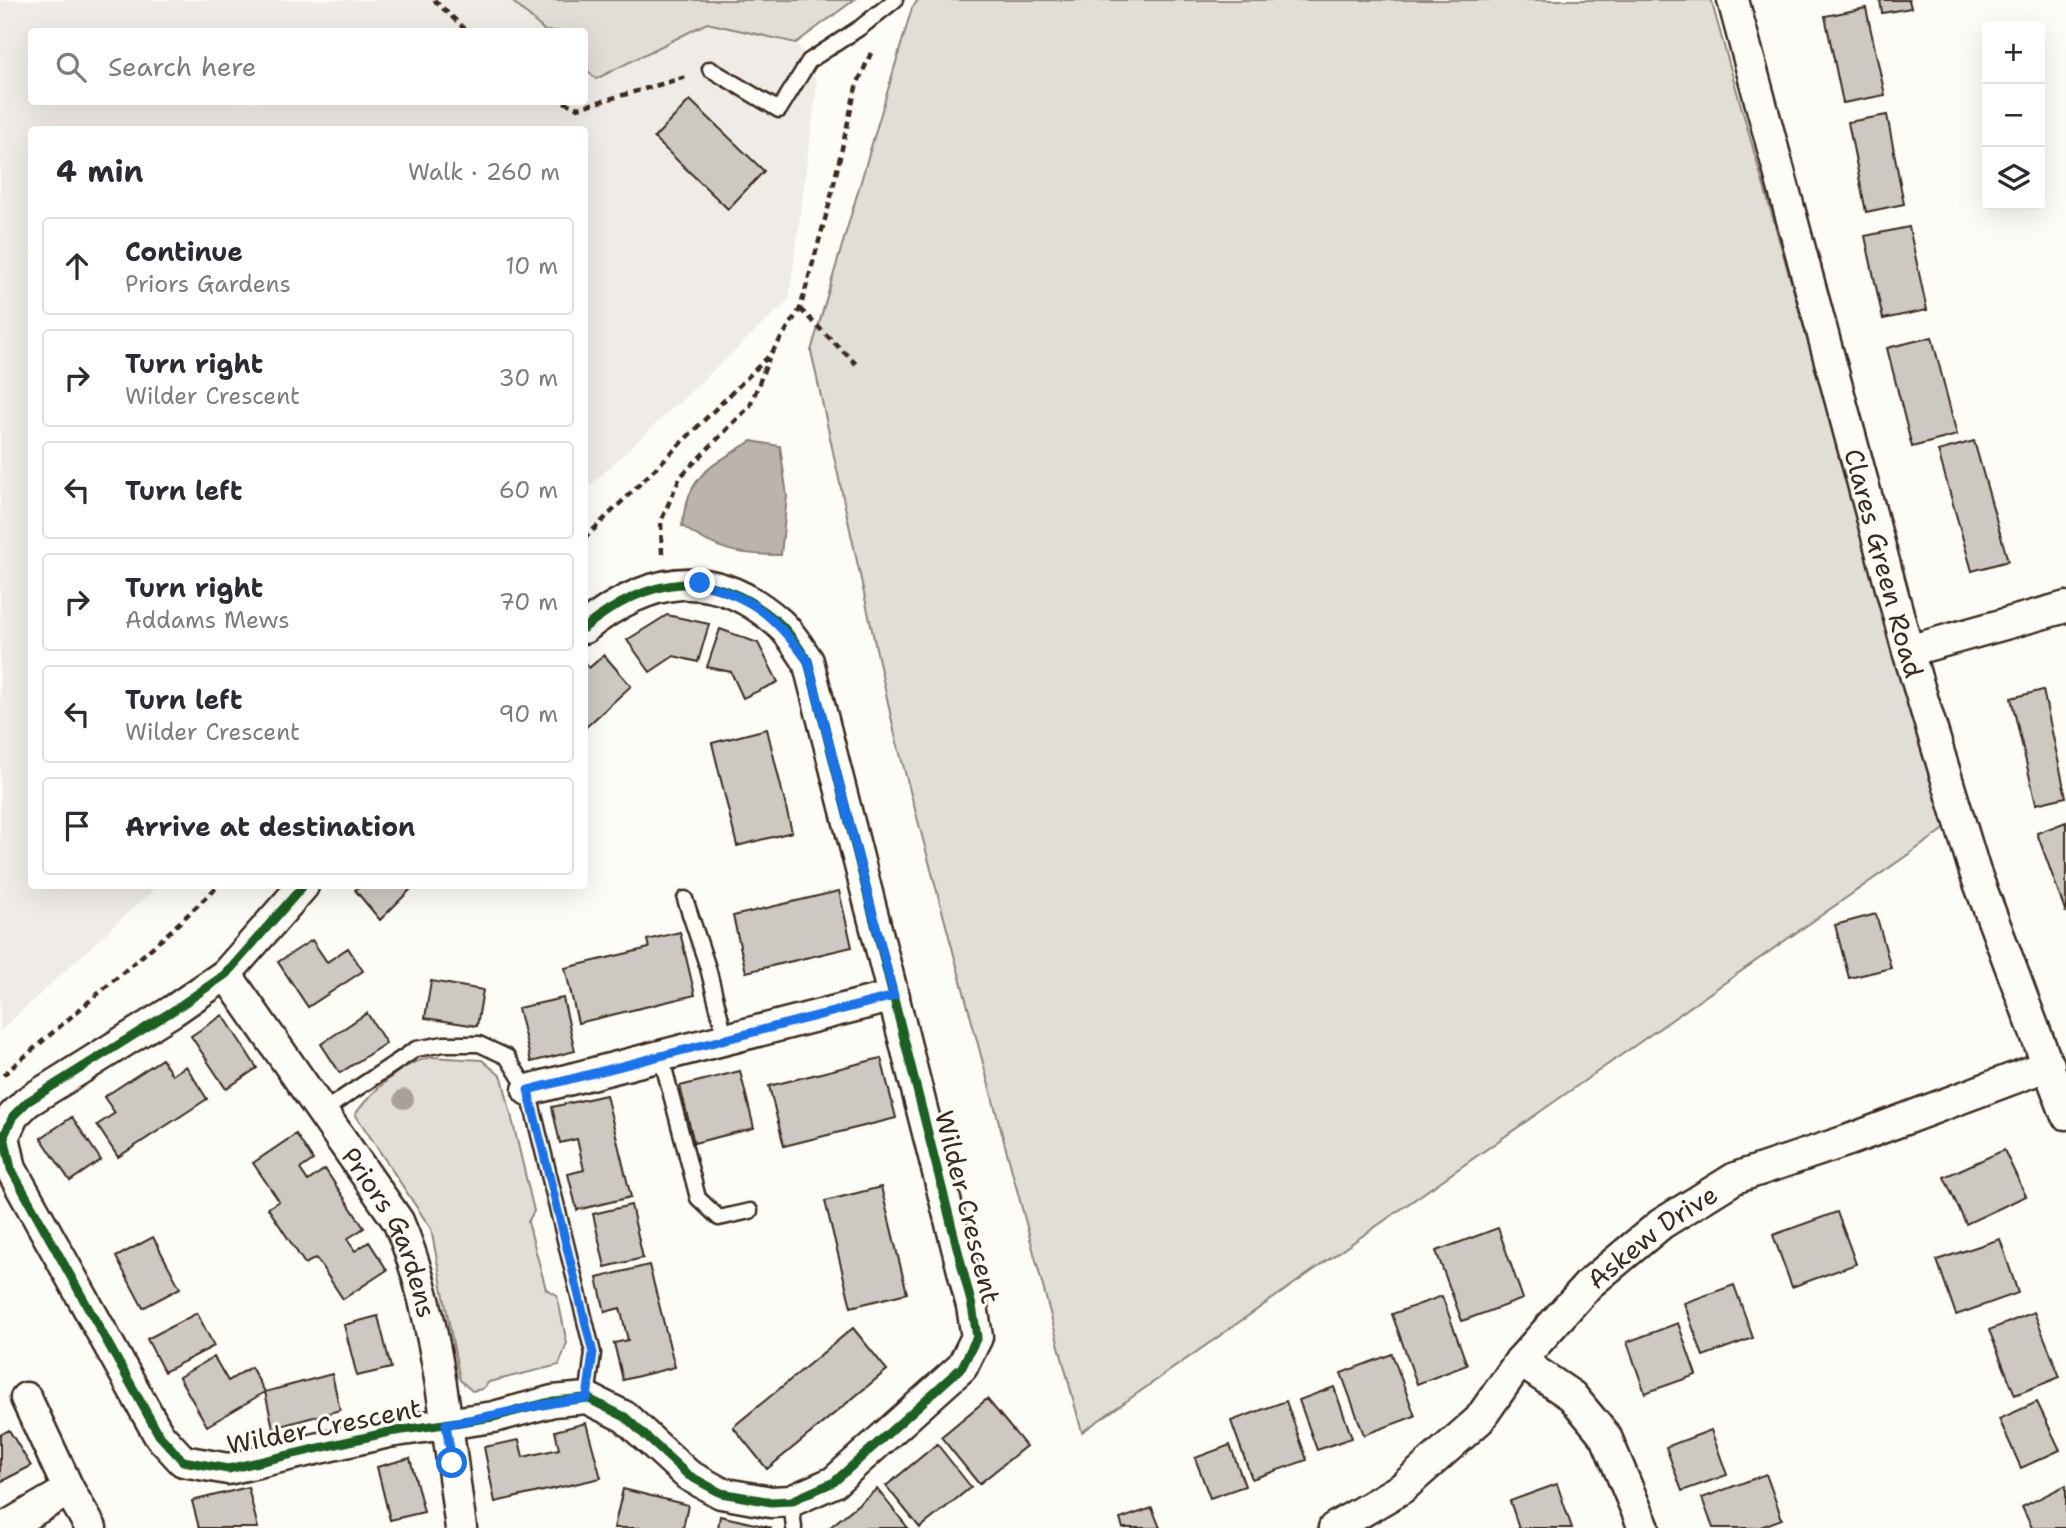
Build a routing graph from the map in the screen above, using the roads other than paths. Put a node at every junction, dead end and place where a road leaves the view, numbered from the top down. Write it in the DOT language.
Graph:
graph roads {
  1 [pos="895,0"];
  2 [pos="1733,0"];
  3 [pos="710,69"];
  4 [pos="2066,607"];
  5 [pos="588,625"];
  6 [pos="1908,651"];
  7 [pos="300,889"];
  8 [pos="685,899"];
  9 [pos="226,974"];
  10 [pos="894,996"];
  11 [pos="726,1040"];
  12 [pos="661,1056"];
  13 [pos="2049,1065"];
  14 [pos="528,1090"];
  15 [pos="323,1111"];
  16 [pos="2066,1114"];
  17 [pos="750,1211"];
  18 [pos="1520,1360"];
  19 [pos="26,1398"];
  20 [pos="587,1398"];
  21 [pos="446,1424"];
  22 [pos="69,1490"];
  23 [pos="793,1515"];
  24 [pos="4,1528"];
  25 [pos="91,1528"];
  26 [pos="461,1528"];
  27 [pos="1334,1528"];
  28 [pos="1644,1528"];
  1 -- 3 [label="lane"];
  2 -- 6 [label="street, Clares Green Road"];
  4 -- 6 [label="street"];
  5 -- 10 [label="street, Wilder Crescent"];
  6 -- 13 [label="street, Clares Green Road"];
  7 -- 9 [label="street, Wilder Crescent"];
  8 -- 11 [label="lane"];
  9 -- 15 [label="street, Priors Gardens"];
  9 -- 21 [label="street, Wilder Crescent"];
  10 -- 11 [label="street"];
  10 -- 23 [label="street, Wilder Crescent"];
  11 -- 12 [label="street"];
  12 -- 14 [label="street"];
  12 -- 17 [label="lane"];
  13 -- 16 [label="street, Clares Green Road"];
  13 -- 18 [label="street, Askew Drive"];
  14 -- 15 [label="lane"];
  14 -- 20 [label="lane"];
  15 -- 21 [label="street, Priors Gardens"];
  18 -- 27 [label="street, Askew Drive"];
  18 -- 28 [label="street"];
  19 -- 22 [label="street"];
  20 -- 21 [label="street, Wilder Crescent"];
  20 -- 23 [label="street, Wilder Crescent"];
  21 -- 26 [label="street, Priors Gardens"];
  22 -- 24 [label="street"];
  22 -- 25 [label="street"];
}
